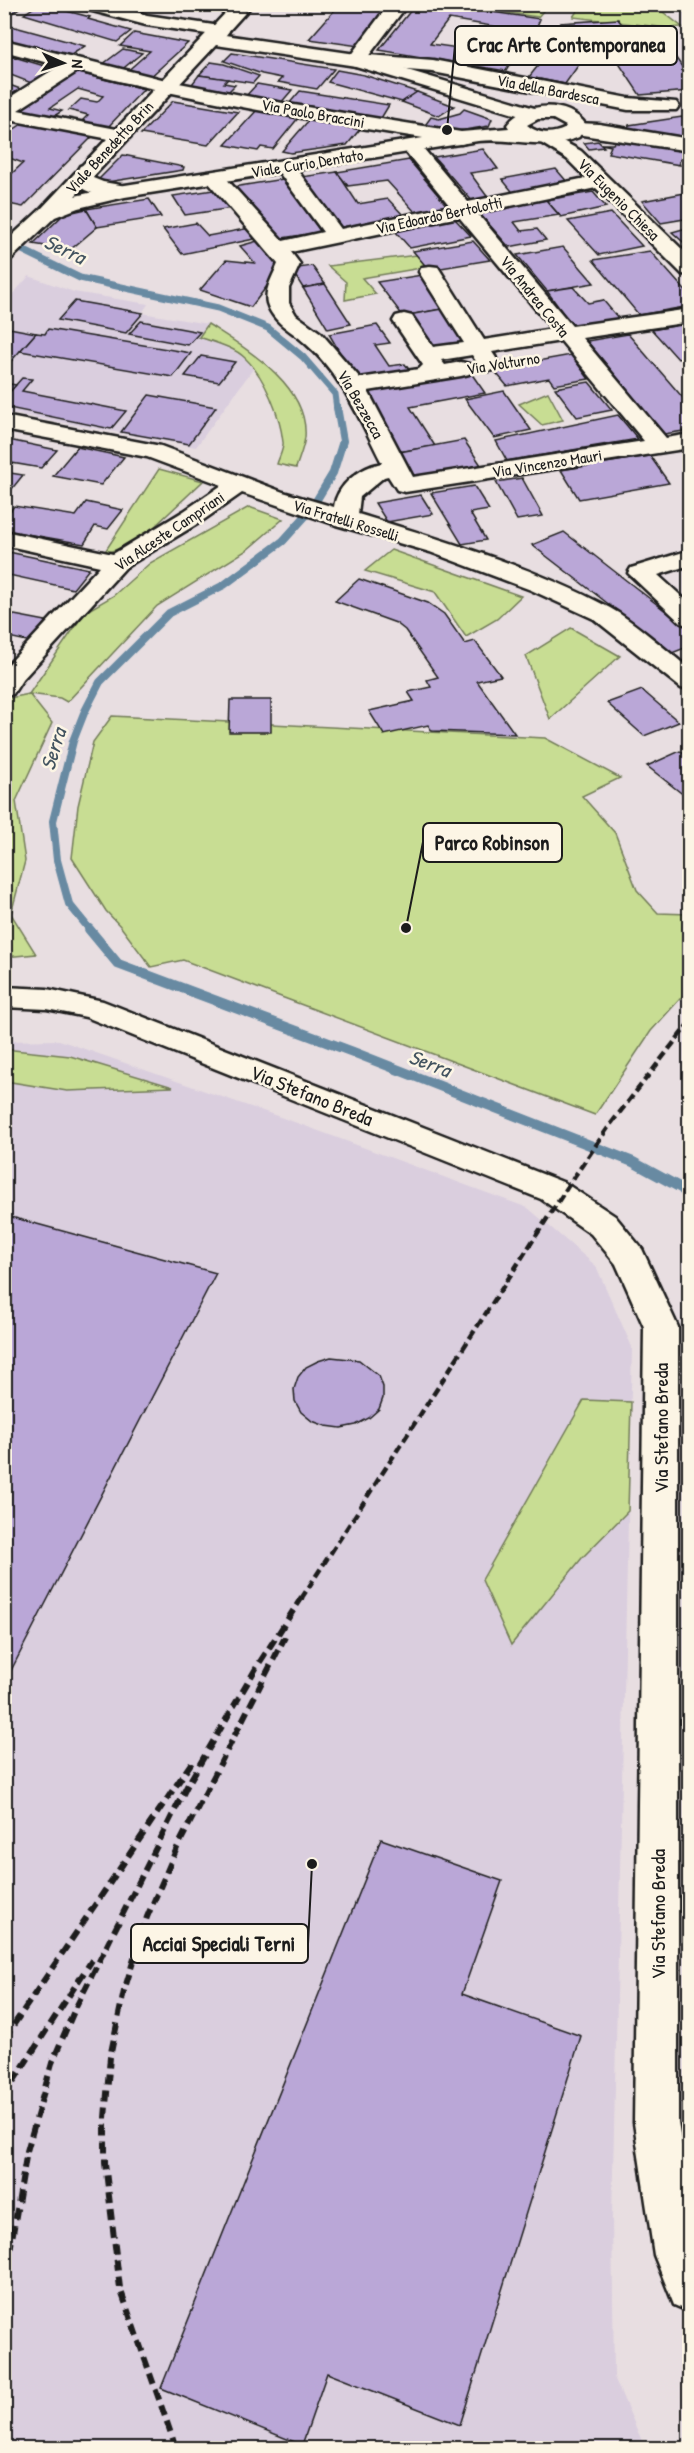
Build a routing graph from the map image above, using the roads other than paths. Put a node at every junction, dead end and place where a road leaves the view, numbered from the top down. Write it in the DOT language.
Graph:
graph roads {
  1 [pos="87,4"];
  2 [pos="244,4"];
  3 [pos="399,4"];
  4 [pos="217,35"];
  5 [pos="4,45"];
  6 [pos="356,60"];
  7 [pos="74,66"];
  8 [pos="165,87"];
  9 [pos="690,103"];
  10 [pos="669,106"];
  11 [pos="4,112"];
  12 [pos="573,126"];
  13 [pos="533,128"];
  14 [pos="120,135"];
  15 [pos="461,138"];
  16 [pos="690,145"];
  17 [pos="411,146"];
  18 [pos="573,155"];
  19 [pos="285,167"];
  20 [pos="87,170"];
  21 [pos="215,178"];
  22 [pos="600,181"];
  23 [pos="125,191"];
  24 [pos="464,209"];
  25 [pos="48,213"];
  26 [pos="336,236"];
  27 [pos="278,248"];
  28 [pos="4,255"];
  29 [pos="690,269"];
  30 [pos="430,272"];
  31 [pos="690,315"];
  32 [pos="404,321"];
  33 [pos="566,334"];
  34 [pos="581,351"];
  35 [pos="484,356"];
  36 [pos="426,365"];
  37 [pos="354,386"];
  38 [pos="4,423"];
  39 [pos="690,441"];
  40 [pos="660,446"];
  41 [pos="401,476"];
  42 [pos="239,484"];
  43 [pos="337,517"];
  44 [pos="4,538"];
  45 [pos="690,557"];
  46 [pos="117,562"];
  47 [pos="690,618"];
  48 [pos="679,660"];
  49 [pos="690,682"];
  50 [pos="4,688"];
  51 [pos="4,997"];
  52 [pos="690,2289"];
  1 -- 4 [label="street, Via della Bardesca"];
  2 -- 4 [label="street, Viale Benedetto Brin"];
  3 -- 6 [label="street"];
  4 -- 6 [label="street, Via della Bardesca"];
  4 -- 8 [label="street, Viale Benedetto Brin"];
  5 -- 7 [label="street, Via Paolo Braccini"];
  6 -- 10 [label="street, Via della Bardesca"];
  6 -- 13 [label="street, Via della Bardesca"];
  7 -- 8 [label="street, Via Paolo Braccini"];
  7 -- 11 [label="street"];
  8 -- 14 [label="street, Viale Benedetto Brin"];
  8 -- 15 [label="street, Via Paolo Braccini"];
  9 -- 10 [label="street"];
  10 -- 12 [label="street"];
  11 -- 14 [label="street"];
  12 -- 13 [label="street"];
  12 -- 13 [label="street"];
  12 -- 16 [label="street"];
  12 -- 18 [label="street, Via Eugenio Chiesa"];
  13 -- 15 [label="street, Viale Curio Dentato"];
  13 -- 18 [label="street, Via Eugenio Chiesa"];
  14 -- 20 [label="street, Viale Benedetto Brin"];
  15 -- 17 [label="street, Viale Curio Dentato"];
  17 -- 19 [label="street, Viale Curio Dentato"];
  17 -- 24 [label="street, Via Andrea Costa"];
  18 -- 22 [label="street, Via Eugenio Chiesa"];
  19 -- 21 [label="street, Viale Curio Dentato"];
  19 -- 26 [label="street"];
  20 -- 23 [label="street, Viale Curio Dentato"];
  20 -- 25 [label="street, Viale Benedetto Brin"];
  21 -- 23 [label="street, Viale Curio Dentato"];
  21 -- 27 [label="street, Via Bezzecca"];
  22 -- 24 [label="street, Via Edoardo Bertolotti"];
  22 -- 29 [label="street, Via Eugenio Chiesa"];
  23 -- 25 [label="street, Viale Curio Dentato"];
  24 -- 26 [label="street, Via Edoardo Bertolotti"];
  24 -- 33 [label="street, Via Andrea Costa"];
  25 -- 28 [label="street, Viale Benedetto Brin"];
  26 -- 27 [label="street, Via Edoardo Bertolotti"];
  27 -- 37 [label="street, Via Bezzecca"];
  30 -- 35 [label="street"];
  31 -- 33 [label="street"];
  32 -- 36 [label="street"];
  33 -- 34 [label="street, Via Andrea Costa"];
  33 -- 35 [label="street"];
  34 -- 35 [label="street, Via Volturno"];
  34 -- 40 [label="street, Via Andrea Costa"];
  35 -- 36 [label="street, Via Volturno"];
  36 -- 37 [label="street, Via Volturno"];
  37 -- 41 [label="street, Via Bezzecca"];
  38 -- 42 [label="street, Via Fratelli Rosselli"];
  39 -- 40 [label="street, Via Vincenzo Mauri"];
  40 -- 41 [label="street, Via Vincenzo Mauri"];
  41 -- 43 [label="street"];
  42 -- 43 [label="street, Via Fratelli Rosselli"];
  42 -- 46 [label="street, Via Alceste Campriani"];
  43 -- 48 [label="street, Via Fratelli Rosselli"];
  44 -- 46 [label="street"];
  45 -- 47 [label="street"];
  46 -- 50 [label="street, Via Alceste Campriani"];
  48 -- 49 [label="street, Via Fratelli Rosselli"];
  51 -- 52 [label="street, Via Stefano Breda"];
}
